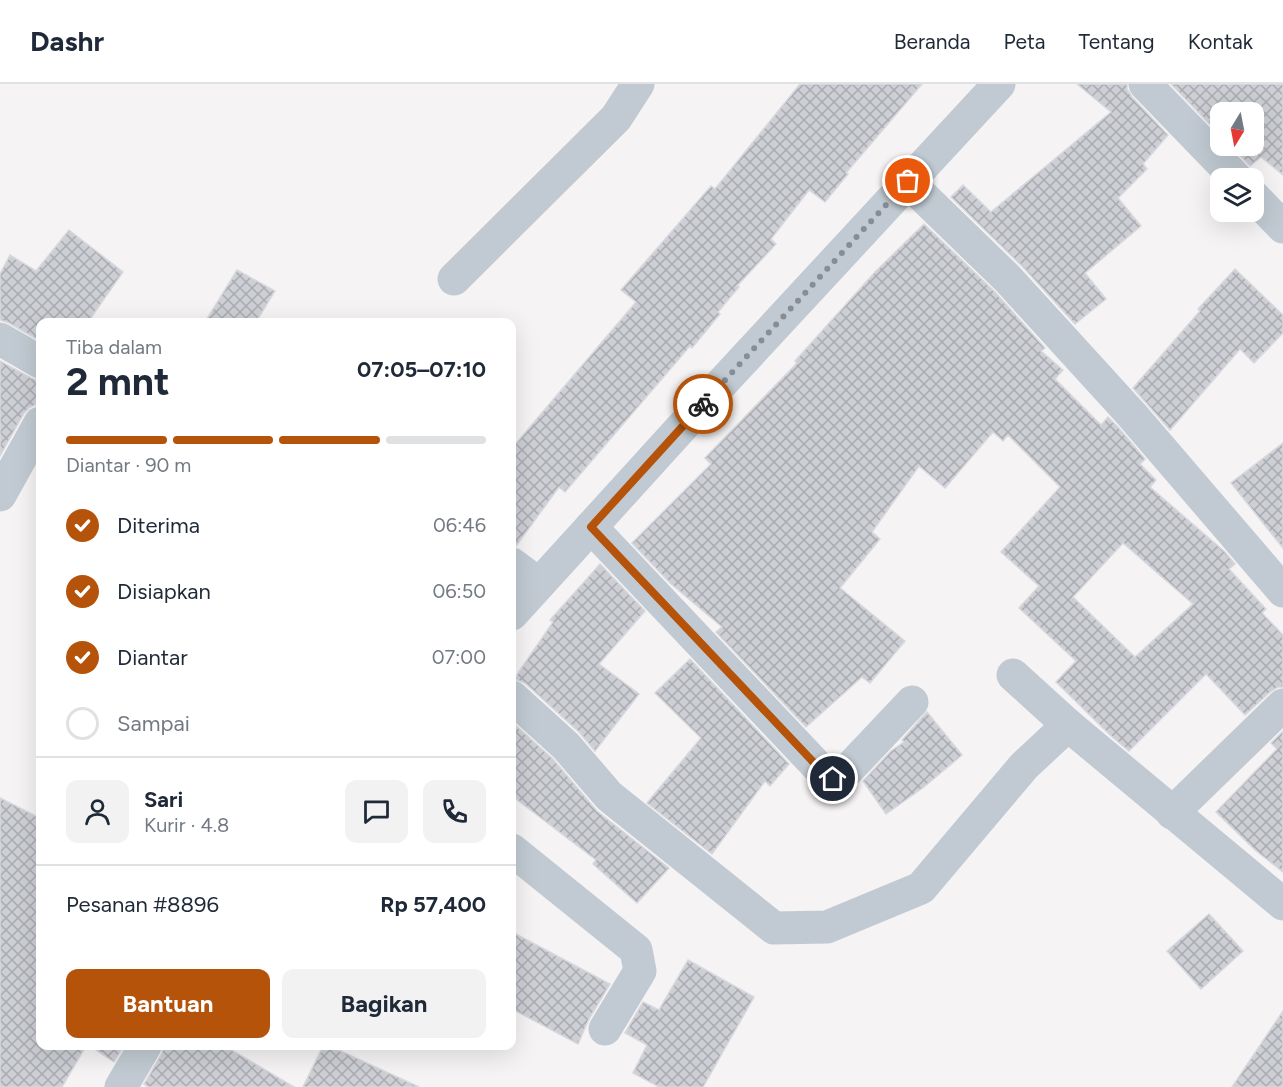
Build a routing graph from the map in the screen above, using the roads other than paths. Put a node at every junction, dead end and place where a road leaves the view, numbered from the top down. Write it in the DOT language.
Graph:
graph roads {
  1 [pos="638,84"];
  2 [pos="999,84"];
  3 [pos="1145,84"];
  4 [pos="1226,168"];
  5 [pos="908,181"];
  6 [pos="1264,207"];
  7 [pos="1283,227"];
  8 [pos="454,279"];
  9 [pos="0,339"];
  10 [pos="36,360"];
  11 [pos="36,430"];
  12 [pos="0,495"];
  13 [pos="591,527"];
  14 [pos="516,567"];
  15 [pos="539,584"];
  16 [pos="1283,591"];
  17 [pos="516,610"];
  18 [pos="1013,675"];
  19 [pos="516,701"];
  20 [pos="912,702"];
  21 [pos="1283,705"];
  22 [pos="1068,726"];
  23 [pos="1172,813"];
  24 [pos="516,853"];
  25 [pos="1283,904"];
  26 [pos="605,1029"];
  27 [pos="143,1050"];
  28 [pos="121,1087"];
  1 -- 8 [label="street"];
  2 -- 5 [label="street"];
  3 -- 4 [label="street"];
  5 -- 13 [label="street"];
  5 -- 16 [label="street"];
  6 -- 7 [label="street"];
  9 -- 10 [label="street"];
  11 -- 12 [label="street"];
  13 -- 15 [label="street"];
  13 -- 20 [label="street"];
  14 -- 15 [label="street"];
  15 -- 17 [label="street"];
  18 -- 22 [label="street"];
  19 -- 22 [label="street"];
  21 -- 23 [label="street"];
  22 -- 23 [label="street"];
  23 -- 25 [label="street"];
  24 -- 26 [label="street"];
  27 -- 28 [label="street"];
}
